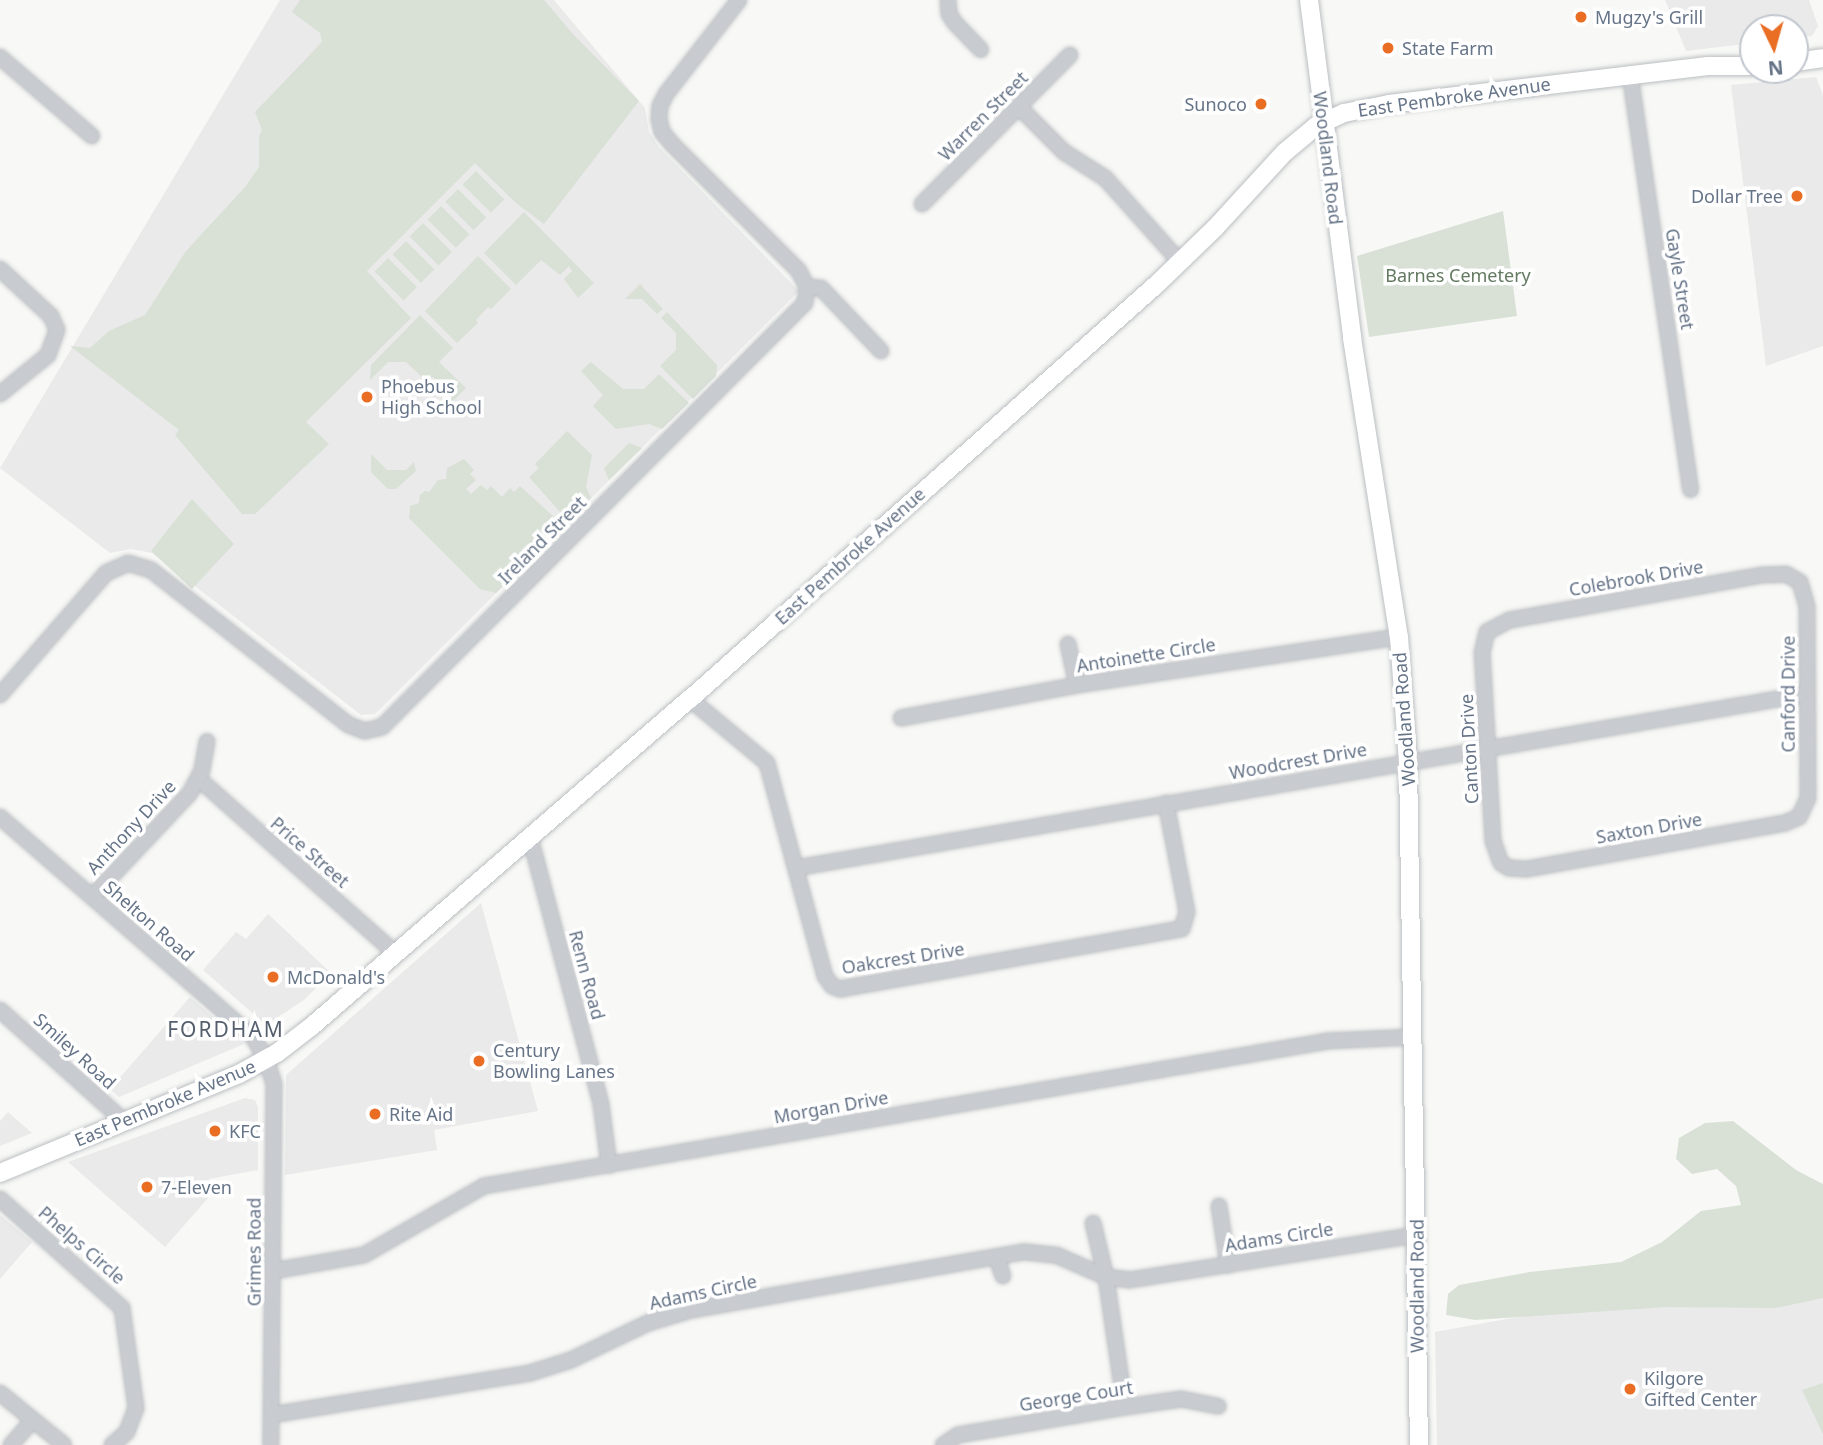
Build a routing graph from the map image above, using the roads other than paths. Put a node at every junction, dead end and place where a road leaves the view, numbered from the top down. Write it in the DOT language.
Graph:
graph roads {
  1 [pos="739,0"];
  2 [pos="948,0"];
  3 [pos="1309,0"];
  4 [pos="981,50"];
  5 [pos="1070,55"];
  6 [pos="0,57"];
  7 [pos="1739,63"];
  8 [pos="1630,74"];
  9 [pos="1019,107"];
  10 [pos="1324,121"];
  11 [pos="92,136"];
  12 [pos="922,204"];
  13 [pos="1180,262"];
  14 [pos="0,269"];
  15 [pos="807,287"];
  16 [pos="881,351"];
  17 [pos="0,394"];
  18 [pos="1691,491"];
  19 [pos="1795,577"];
  20 [pos="1488,632"];
  21 [pos="1399,636"];
  22 [pos="1068,644"];
  23 [pos="1077,685"];
  24 [pos="1807,694"];
  25 [pos="0,695"];
  26 [pos="690,699"];
  27 [pos="901,718"];
  28 [pos="207,741"];
  29 [pos="1488,750"];
  30 [pos="1408,762"];
  31 [pos="199,779"];
  32 [pos="1166,803"];
  33 [pos="1802,814"];
  34 [pos="0,817"];
  35 [pos="530,837"];
  36 [pos="1501,863"];
  37 [pos="796,868"];
  38 [pos="92,897"];
  39 [pos="396,954"];
  40 [pos="0,1010"];
  41 [pos="1413,1037"];
  42 [pos="266,1059"];
  43 [pos="125,1122"];
  44 [pos="609,1165"];
  45 [pos="0,1173"];
  46 [pos="0,1199"];
  47 [pos="1219,1206"];
  48 [pos="1093,1223"];
  49 [pos="1417,1235"];
  50 [pos="996,1258"];
  51 [pos="1228,1265"];
  52 [pos="273,1271"];
  53 [pos="1003,1276"];
  54 [pos="1106,1277"];
  55 [pos="0,1393"];
  56 [pos="1218,1406"];
  57 [pos="1125,1407"];
  58 [pos="271,1415"];
  59 [pos="32,1421"];
  60 [pos="10,1445"];
  61 [pos="64,1445"];
  62 [pos="112,1445"];
  63 [pos="271,1445"];
  64 [pos="943,1445"];
  65 [pos="1419,1445"];
  1 -- 15 [label="street"];
  2 -- 4 [label="street"];
  3 -- 10 [label="main road, Woodland Road"];
  5 -- 9 [label="street, Warren Street"];
  6 -- 11 [label="street"];
  7 -- 8 [label="main road, East Pembroke Avenue"];
  8 -- 10 [label="main road, East Pembroke Avenue"];
  8 -- 18 [label="street, Gayle Street"];
  9 -- 12 [label="street, Warren Street"];
  9 -- 13 [label="street"];
  10 -- 13 [label="main road, East Pembroke Avenue"];
  10 -- 21 [label="main road, Woodland Road"];
  13 -- 26 [label="main road, East Pembroke Avenue"];
  14 -- 17 [label="street"];
  15 -- 16 [label="street"];
  15 -- 25 [label="street, Ireland Street"];
  19 -- 20 [label="street, Colebrook Drive"];
  19 -- 24 [label="street, Canford Drive"];
  20 -- 29 [label="street, Canton Drive"];
  21 -- 23 [label="street, Antoinette Circle"];
  21 -- 30 [label="main road, Woodland Road"];
  22 -- 23 [label="street"];
  23 -- 27 [label="street, Antoinette Circle"];
  24 -- 29 [label="street, Woodcrest Drive"];
  24 -- 33 [label="street, Canford Drive"];
  26 -- 35 [label="main road, East Pembroke Avenue"];
  26 -- 37 [label="street, Oakcrest Drive"];
  28 -- 31 [label="street, Anthony Drive"];
  29 -- 30 [label="street, Woodcrest Drive"];
  29 -- 36 [label="street, Canton Drive"];
  30 -- 32 [label="street, Woodcrest Drive"];
  30 -- 41 [label="main road, Woodland Road"];
  31 -- 38 [label="street, Anthony Drive"];
  31 -- 39 [label="street, Price Street"];
  32 -- 37 [label="street, Woodcrest Drive"];
  32 -- 37 [label="street, Oakcrest Drive"];
  33 -- 36 [label="street, Saxton Drive"];
  34 -- 38 [label="street, Shelton Road"];
  35 -- 39 [label="main road, East Pembroke Avenue"];
  35 -- 44 [label="street, Renn Road"];
  38 -- 42 [label="street, Shelton Road"];
  39 -- 42 [label="main road, East Pembroke Avenue"];
  40 -- 43 [label="street, Smiley Road"];
  41 -- 44 [label="street, Morgan Drive"];
  41 -- 49 [label="main road, Woodland Road"];
  42 -- 43 [label="main road, East Pembroke Avenue"];
  42 -- 52 [label="street, Grimes Road"];
  43 -- 45 [label="main road, East Pembroke Avenue"];
  44 -- 52 [label="street, Morgan Drive"];
  46 -- 62 [label="street, Phelps Circle"];
  47 -- 51 [label="street"];
  48 -- 54 [label="street"];
  49 -- 51 [label="street, Adams Circle"];
  49 -- 65 [label="main road, Woodland Road"];
  50 -- 53 [label="street"];
  50 -- 54 [label="street, Adams Circle"];
  50 -- 58 [label="street, Adams Circle"];
  51 -- 54 [label="street, Adams Circle"];
  52 -- 58 [label="street, Grimes Road"];
  54 -- 57 [label="street"];
  55 -- 59 [label="street"];
  56 -- 57 [label="street, George Court"];
  57 -- 64 [label="street, George Court"];
  58 -- 63 [label="street, Grimes Road"];
  59 -- 60 [label="street"];
  59 -- 61 [label="street"];
}
